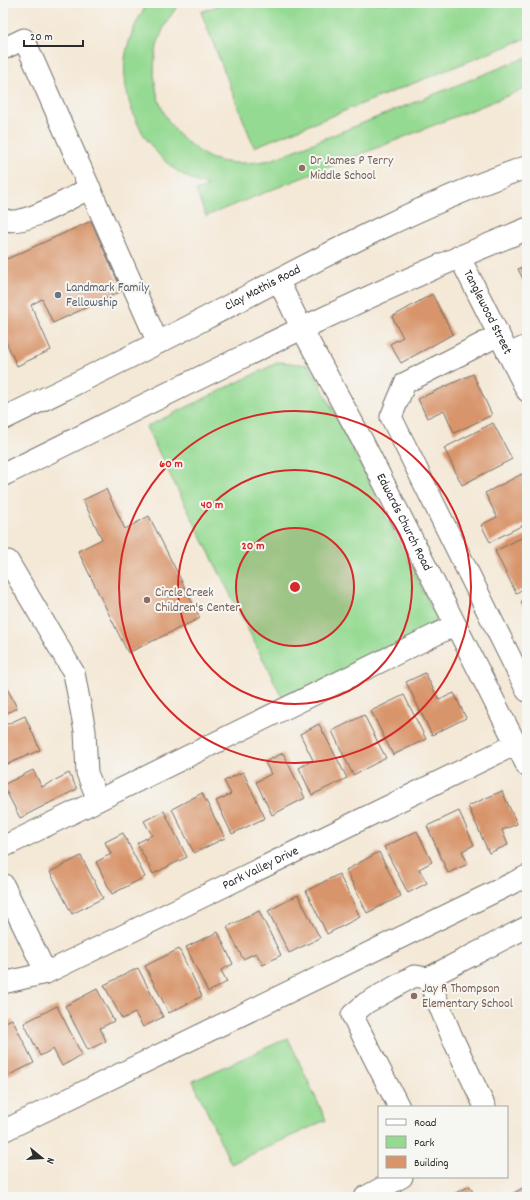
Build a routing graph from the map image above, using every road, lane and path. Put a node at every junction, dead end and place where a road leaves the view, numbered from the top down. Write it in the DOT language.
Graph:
graph roads {
  1 [pos="3,49"];
  2 [pos="527,167"];
  3 [pos="90,188"];
  4 [pos="3,219"];
  5 [pos="527,229"];
  6 [pos="459,256"];
  7 [pos="278,280"];
  8 [pos="301,327"];
  9 [pos="499,335"];
  10 [pos="158,343"];
  11 [pos="518,350"];
  12 [pos="527,390"];
  13 [pos="3,419"];
  14 [pos="3,475"];
  15 [pos="3,564"];
  16 [pos="455,625"];
  17 [pos="527,691"];
  18 [pos="516,744"];
  19 [pos="527,766"];
  20 [pos="98,800"];
  21 [pos="3,847"];
  22 [pos="527,876"];
  23 [pos="3,884"];
  24 [pos="527,927"];
  25 [pos="46,974"];
  26 [pos="428,978"];
  27 [pos="3,983"];
  28 [pos="398,1106"];
  29 [pos="485,1106"];
  30 [pos="3,1132"];
  31 [pos="400,1178"];
  32 [pos="366,1197"];
  1 -- 3 [label="street"];
  2 -- 7 [label="main road, Clay Mathis Road"];
  3 -- 4 [label="street"];
  3 -- 10 [label="street"];
  5 -- 6 [label="main road"];
  6 -- 8 [label="main road"];
  6 -- 9 [label="street, Tanglewood Street"];
  7 -- 8 [label="street, Edwards Church Road"];
  7 -- 10 [label="main road, Clay Mathis Road"];
  8 -- 14 [label="main road"];
  8 -- 16 [label="street, Edwards Church Road"];
  9 -- 11 [label="street, Tanglewood Street"];
  9 -- 17 [label="street"];
  10 -- 13 [label="main road, Clay Mathis Road"];
  11 -- 12 [label="street, Tanglewood Street"];
  15 -- 20 [label="street"];
  16 -- 18 [label="street, Edwards Church Road"];
  16 -- 20 [label="street"];
  18 -- 19 [label="street, Edwards Church Road"];
  18 -- 25 [label="street, Park Valley Drive"];
  20 -- 21 [label="street"];
  22 -- 30 [label="street"];
  23 -- 25 [label="street"];
  24 -- 26 [label="street"];
  25 -- 27 [label="street, Park Valley Drive"];
  26 -- 28 [label="street"];
  26 -- 29 [label="street"];
  31 -- 32 [label="street"];
}
